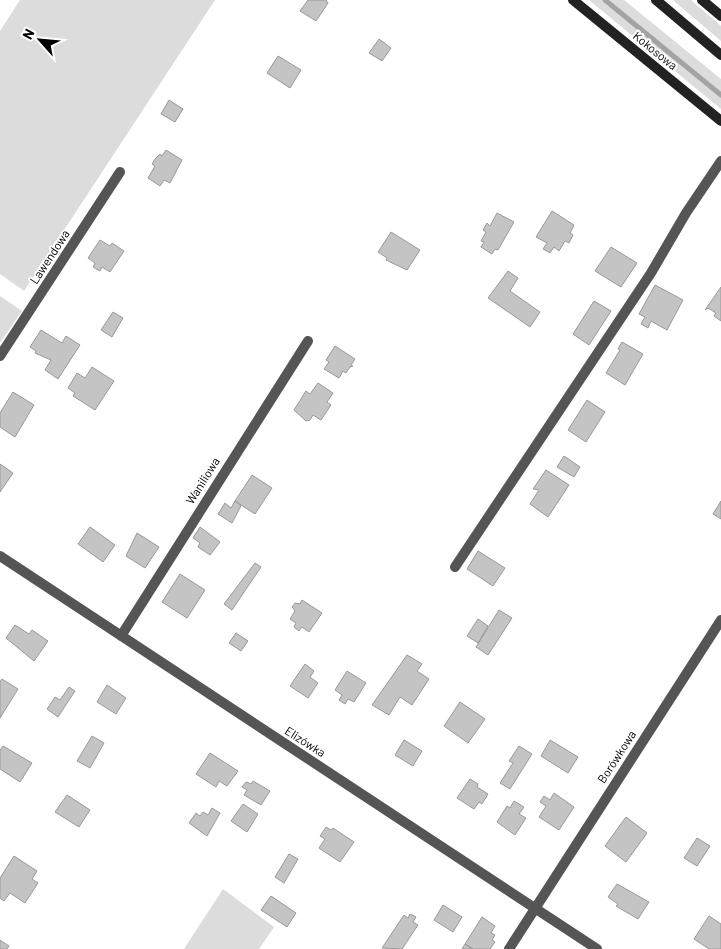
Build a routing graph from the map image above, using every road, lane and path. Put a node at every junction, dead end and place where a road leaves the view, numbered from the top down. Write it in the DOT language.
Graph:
graph roads {
  1 [pos="573,0"];
  2 [pos="656,0"];
  3 [pos="702,0"];
  4 [pos="721,16"];
  5 [pos="721,55"];
  6 [pos="721,121"];
  7 [pos="721,161"];
  8 [pos="120,172"];
  9 [pos="308,341"];
  10 [pos="0,356"];
  11 [pos="0,556"];
  12 [pos="455,568"];
  13 [pos="721,620"];
  14 [pos="121,636"];
  15 [pos="535,907"];
  16 [pos="509,949"];
  17 [pos="597,949"];
  1 -- 6 [label="street, Kokosowa"];
  2 -- 5 [label="street"];
  3 -- 4 [label="street"];
  7 -- 12 [label="street"];
  8 -- 10 [label="street, Lawendowa"];
  9 -- 14 [label="street, Waniliowa"];
  11 -- 14 [label="street, Elizówka"];
  13 -- 15 [label="street, Borówkowa"];
  14 -- 15 [label="street, Elizówka"];
  15 -- 16 [label="street, Borówkowa"];
  15 -- 17 [label="street, Elizówka"];
}
